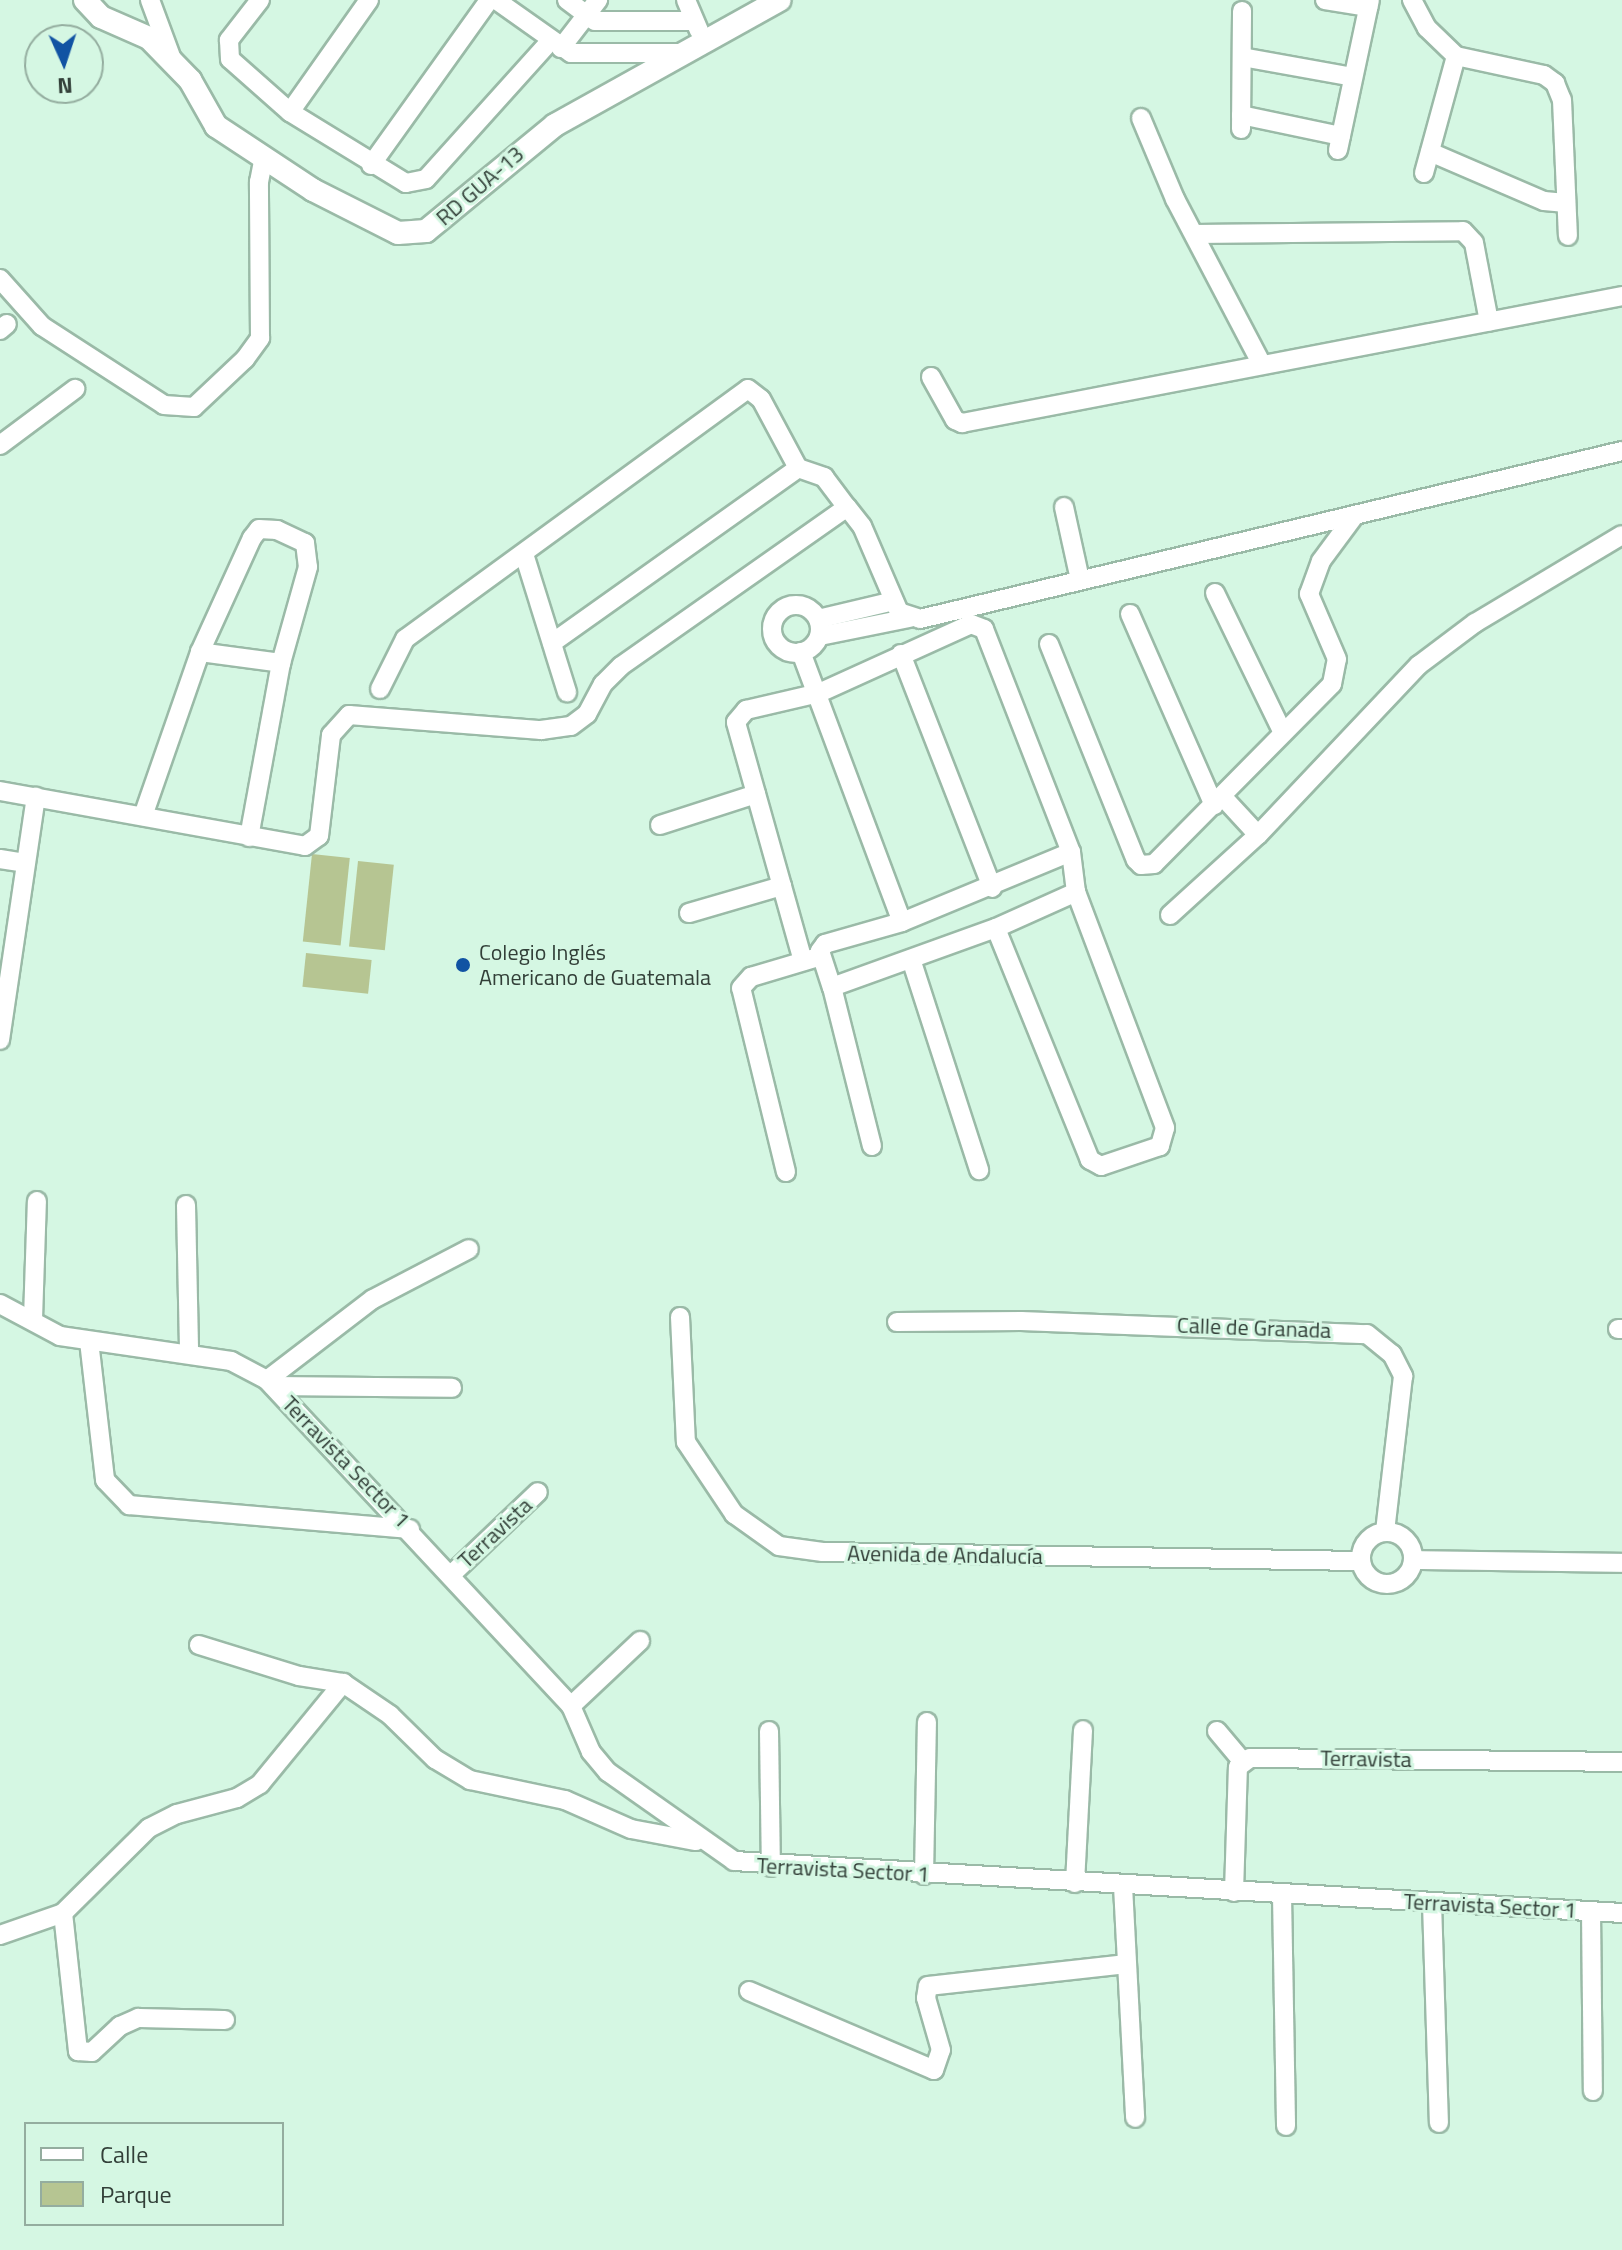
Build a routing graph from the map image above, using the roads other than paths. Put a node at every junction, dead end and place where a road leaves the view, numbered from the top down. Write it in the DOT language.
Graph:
graph roads {
  1 [pos="85,0"];
  2 [pos="150,0"];
  3 [pos="260,0"];
  4 [pos="369,0"];
  5 [pos="489,0"];
  6 [pos="496,0"];
  7 [pos="567,0"];
  8 [pos="686,0"];
  9 [pos="780,0"];
  10 [pos="1325,0"];
  11 [pos="1412,0"];
  12 [pos="1369,3"];
  13 [pos="1242,11"];
  14 [pos="593,12"];
  15 [pos="692,21"];
  16 [pos="709,41"];
  17 [pos="556,44"];
  18 [pos="592,53"];
  19 [pos="690,53"];
  20 [pos="1456,56"];
  21 [pos="1242,57"];
  22 [pos="173,62"];
  23 [pos="1353,77"];
  24 [pos="290,112"];
  25 [pos="1141,118"];
  26 [pos="1430,152"];
  27 [pos="264,156"];
  28 [pos="371,165"];
  29 [pos="1424,173"];
  30 [pos="1566,203"];
  31 [pos="1195,234"];
  32 [pos="1568,236"];
  33 [pos="0,279"];
  34 [pos="1622,296"];
  35 [pos="1489,322"];
  36 [pos="1262,365"];
  37 [pos="931,377"];
  38 [pos="75,389"];
  39 [pos="0,445"];
  40 [pos="1622,451"];
  41 [pos="798,468"];
  42 [pos="847,507"];
  43 [pos="1064,507"];
  44 [pos="1355,515"];
  45 [pos="1622,535"];
  46 [pos="524,554"];
  47 [pos="1080,580"];
  48 [pos="1215,593"];
  49 [pos="894,601"];
  50 [pos="1130,614"];
  51 [pos="909,618"];
  52 [pos="819,628"];
  53 [pos="552,643"];
  54 [pos="1049,644"];
  55 [pos="200,652"];
  56 [pos="801,652"];
  57 [pos="901,654"];
  58 [pos="281,663"];
  59 [pos="380,689"];
  60 [pos="567,692"];
  61 [pos="819,693"];
  62 [pos="1282,731"];
  63 [pos="0,791"];
  64 [pos="756,794"];
  65 [pos="36,797"];
  66 [pos="1218,801"];
  67 [pos="143,816"];
  68 [pos="660,825"];
  69 [pos="1258,835"];
  70 [pos="249,837"];
  71 [pos="1071,852"];
  72 [pos="0,859"];
  73 [pos="25,863"];
  74 [pos="782,886"];
  75 [pos="992,888"];
  76 [pos="1076,892"];
  77 [pos="689,913"];
  78 [pos="1170,915"];
  79 [pos="902,922"];
  80 [pos="996,928"];
  81 [pos="812,958"];
  82 [pos="911,959"];
  83 [pos="832,987"];
  84 [pos="0,1040"];
  85 [pos="872,1146"];
  86 [pos="979,1170"];
  87 [pos="786,1172"];
  88 [pos="37,1201"];
  89 [pos="186,1205"];
  90 [pos="469,1249"];
  91 [pos="0,1304"];
  92 [pos="680,1317"];
  93 [pos="33,1319"];
  94 [pos="897,1322"];
  95 [pos="89,1341"];
  96 [pos="189,1352"];
  97 [pos="270,1383"];
  98 [pos="452,1388"];
  99 [pos="538,1492"];
  100 [pos="410,1529"];
  101 [pos="1385,1532"];
  102 [pos="1413,1560"];
  103 [pos="1360,1561"];
  104 [pos="1622,1563"];
  105 [pos="453,1573"];
  106 [pos="640,1641"];
  107 [pos="199,1645"];
  108 [pos="343,1683"];
  109 [pos="571,1706"];
  110 [pos="927,1722"];
  111 [pos="1083,1730"];
  112 [pos="769,1731"];
  113 [pos="1217,1731"];
  114 [pos="1243,1762"];
  115 [pos="1622,1762"];
  116 [pos="699,1841"];
  117 [pos="771,1867"];
  118 [pos="924,1875"];
  119 [pos="1075,1883"];
  120 [pos="1123,1886"];
  121 [pos="1234,1892"];
  122 [pos="1282,1895"];
  123 [pos="1432,1903"];
  124 [pos="1591,1911"];
  125 [pos="63,1913"];
  126 [pos="1622,1913"];
  127 [pos="0,1935"];
  128 [pos="1127,1964"];
  129 [pos="749,1991"];
  130 [pos="225,2020"];
  131 [pos="1593,2091"];
  132 [pos="1135,2118"];
  133 [pos="1439,2123"];
  134 [pos="1286,2126"];
  1 -- 22 [label="main road, RD GUA-13"];
  2 -- 22 [label="street"];
  3 -- 24 [label="street"];
  4 -- 24 [label="street"];
  5 -- 28 [label="street"];
  6 -- 17 [label="street"];
  7 -- 14 [label="street"];
  8 -- 15 [label="street"];
  9 -- 16 [label="main road, RD GUA-13"];
  10 -- 12 [label="street"];
  11 -- 20 [label="street"];
  12 -- 23 [label="street"];
  13 -- 21 [label="street"];
  14 -- 15 [label="street"];
  14 -- 17 [label="street"];
  14 -- 18 [label="street"];
  15 -- 16 [label="street"];
  16 -- 19 [label="main road, RD GUA-13"];
  17 -- 18 [label="street"];
  17 -- 28 [label="street"];
  18 -- 19 [label="street"];
  19 -- 27 [label="main road, RD GUA-13"];
  20 -- 26 [label="street"];
  20 -- 30 [label="street"];
  21 -- 23 [label="street"];
  21 -- 23 [label="street"];
  22 -- 27 [label="main road, RD GUA-13"];
  24 -- 28 [label="street"];
  25 -- 31 [label="street"];
  26 -- 29 [label="street"];
  26 -- 30 [label="street"];
  27 -- 33 [label="street"];
  30 -- 32 [label="street"];
  31 -- 35 [label="street"];
  31 -- 36 [label="street"];
  34 -- 35 [label="street"];
  35 -- 36 [label="street"];
  36 -- 37 [label="street"];
  38 -- 39 [label="street"];
  40 -- 44 [label="street"];
  41 -- 42 [label="street"];
  41 -- 46 [label="street"];
  41 -- 53 [label="street"];
  42 -- 49 [label="street"];
  42 -- 70 [label="street"];
  43 -- 47 [label="street"];
  44 -- 47 [label="street"];
  44 -- 62 [label="street"];
  45 -- 69 [label="street"];
  46 -- 53 [label="street"];
  46 -- 59 [label="street"];
  47 -- 51 [label="street"];
  48 -- 62 [label="street"];
  49 -- 51 [label="street"];
  49 -- 52 [label="street"];
  50 -- 66 [label="street"];
  51 -- 52 [label="street"];
  52 -- 56 [label="street"];
  52 -- 56 [label="street"];
  53 -- 60 [label="street"];
  54 -- 66 [label="street"];
  55 -- 58 [label="street"];
  55 -- 58 [label="street"];
  55 -- 67 [label="street"];
  56 -- 61 [label="street"];
  57 -- 61 [label="street"];
  57 -- 71 [label="street"];
  57 -- 75 [label="street"];
  58 -- 70 [label="street"];
  61 -- 64 [label="street"];
  61 -- 79 [label="street"];
  62 -- 66 [label="street"];
  63 -- 65 [label="street"];
  64 -- 68 [label="street"];
  64 -- 74 [label="street"];
  65 -- 67 [label="street"];
  65 -- 73 [label="street"];
  66 -- 69 [label="street"];
  67 -- 70 [label="street"];
  69 -- 78 [label="street"];
  71 -- 75 [label="street"];
  71 -- 76 [label="street"];
  72 -- 73 [label="street"];
  73 -- 84 [label="street"];
  74 -- 77 [label="street"];
  74 -- 81 [label="street"];
  75 -- 79 [label="street"];
  76 -- 80 [label="street"];
  76 -- 80 [label="street"];
  79 -- 81 [label="street"];
  80 -- 82 [label="street"];
  81 -- 83 [label="street"];
  81 -- 87 [label="street"];
  82 -- 83 [label="street"];
  82 -- 86 [label="street"];
  83 -- 85 [label="street"];
  88 -- 93 [label="street"];
  89 -- 96 [label="street"];
  90 -- 97 [label="street"];
  91 -- 93 [label="street, Terravista Sector 1"];
  92 -- 103 [label="street, Avenida de Andalucía"];
  93 -- 95 [label="street, Terravista Sector 1"];
  94 -- 101 [label="street, Calle de Granada"];
  95 -- 96 [label="street, Terravista Sector 1"];
  95 -- 100 [label="street"];
  96 -- 97 [label="street, Terravista Sector 1"];
  97 -- 98 [label="street"];
  97 -- 100 [label="street, Terravista Sector 1"];
  99 -- 105 [label="street, Terravista"];
  100 -- 105 [label="street, Terravista Sector 1"];
  101 -- 102 [label="street"];
  101 -- 103 [label="street"];
  102 -- 103 [label="street"];
  102 -- 104 [label="street"];
  105 -- 109 [label="street, Terravista Sector 1"];
  106 -- 109 [label="street"];
  107 -- 108 [label="street"];
  108 -- 116 [label="street"];
  108 -- 125 [label="street"];
  109 -- 116 [label="street, Terravista Sector 1"];
  110 -- 118 [label="street"];
  111 -- 119 [label="street"];
  112 -- 117 [label="street"];
  113 -- 114 [label="street"];
  114 -- 115 [label="street, Terravista"];
  114 -- 121 [label="street"];
  116 -- 117 [label="street, Terravista Sector 1"];
  117 -- 118 [label="street, Terravista Sector 1"];
  118 -- 119 [label="street, Terravista Sector 1"];
  119 -- 120 [label="street, Terravista Sector 1"];
  120 -- 121 [label="street, Terravista Sector 1"];
  120 -- 128 [label="street"];
  121 -- 122 [label="street, Terravista Sector 1"];
  122 -- 123 [label="street, Terravista Sector 1"];
  122 -- 134 [label="street"];
  123 -- 124 [label="street, Terravista Sector 1"];
  123 -- 133 [label="street"];
  124 -- 126 [label="street, Terravista Sector 1"];
  124 -- 131 [label="street"];
  125 -- 127 [label="street"];
  125 -- 130 [label="street"];
  128 -- 129 [label="street"];
  128 -- 132 [label="street"];
}
